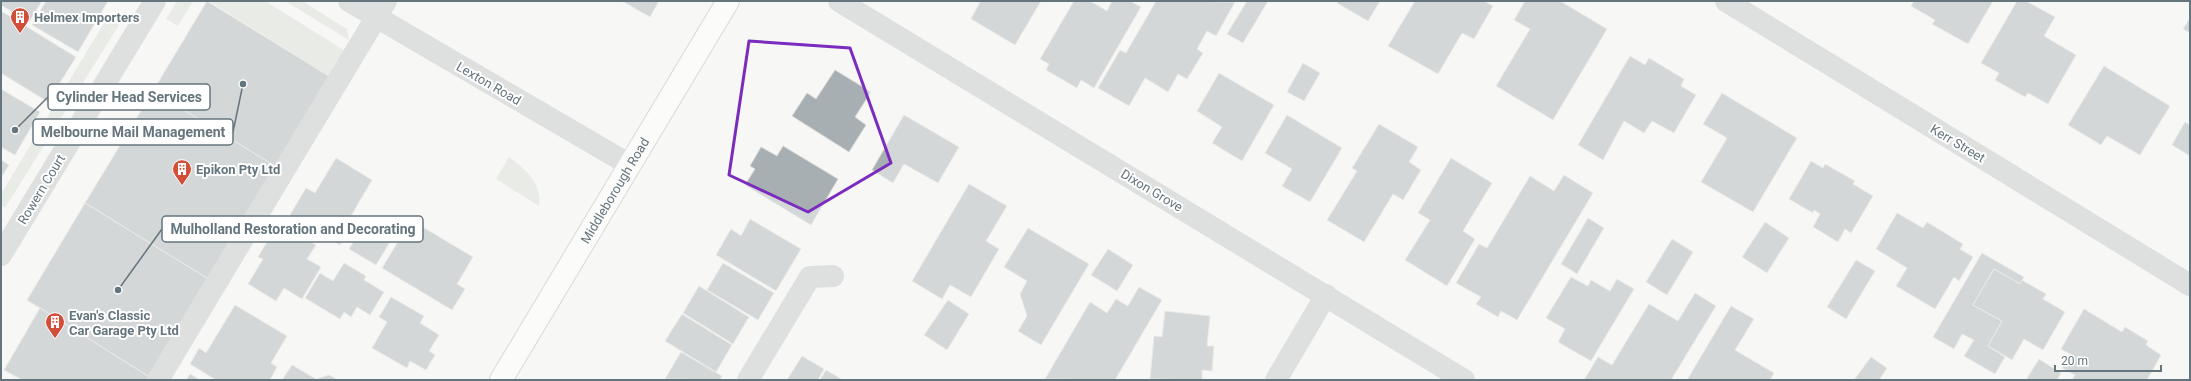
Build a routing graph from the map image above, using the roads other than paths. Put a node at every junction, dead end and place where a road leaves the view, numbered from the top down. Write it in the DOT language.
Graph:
graph roads {
  1 [pos="155,1"];
  2 [pos="349,1"];
  3 [pos="728,1"];
  4 [pos="840,1"];
  5 [pos="1726,1"];
  6 [pos="381,9"];
  7 [pos="630,165"];
  8 [pos="1,255"];
  9 [pos="833,276"];
  10 [pos="2190,285"];
  11 [pos="1326,295"];
  12 [pos="158,380"];
  13 [pos="501,380"];
  14 [pos="748,380"];
  15 [pos="1276,380"];
  16 [pos="1464,380"];
  1 -- 8 [label="street, Rowern Court"];
  2 -- 6 [label="street, Lexton Road"];
  3 -- 7 [label="main road, Middleborough Road"];
  4 -- 11 [label="street, Dixon Grove"];
  5 -- 10 [label="street, Kerr Street"];
  6 -- 7 [label="street, Lexton Road"];
  6 -- 12 [label="street"];
  7 -- 13 [label="main road, Middleborough Road"];
  9 -- 14 [label="street"];
  11 -- 15 [label="street"];
  11 -- 16 [label="street, Dixon Grove"];
}
